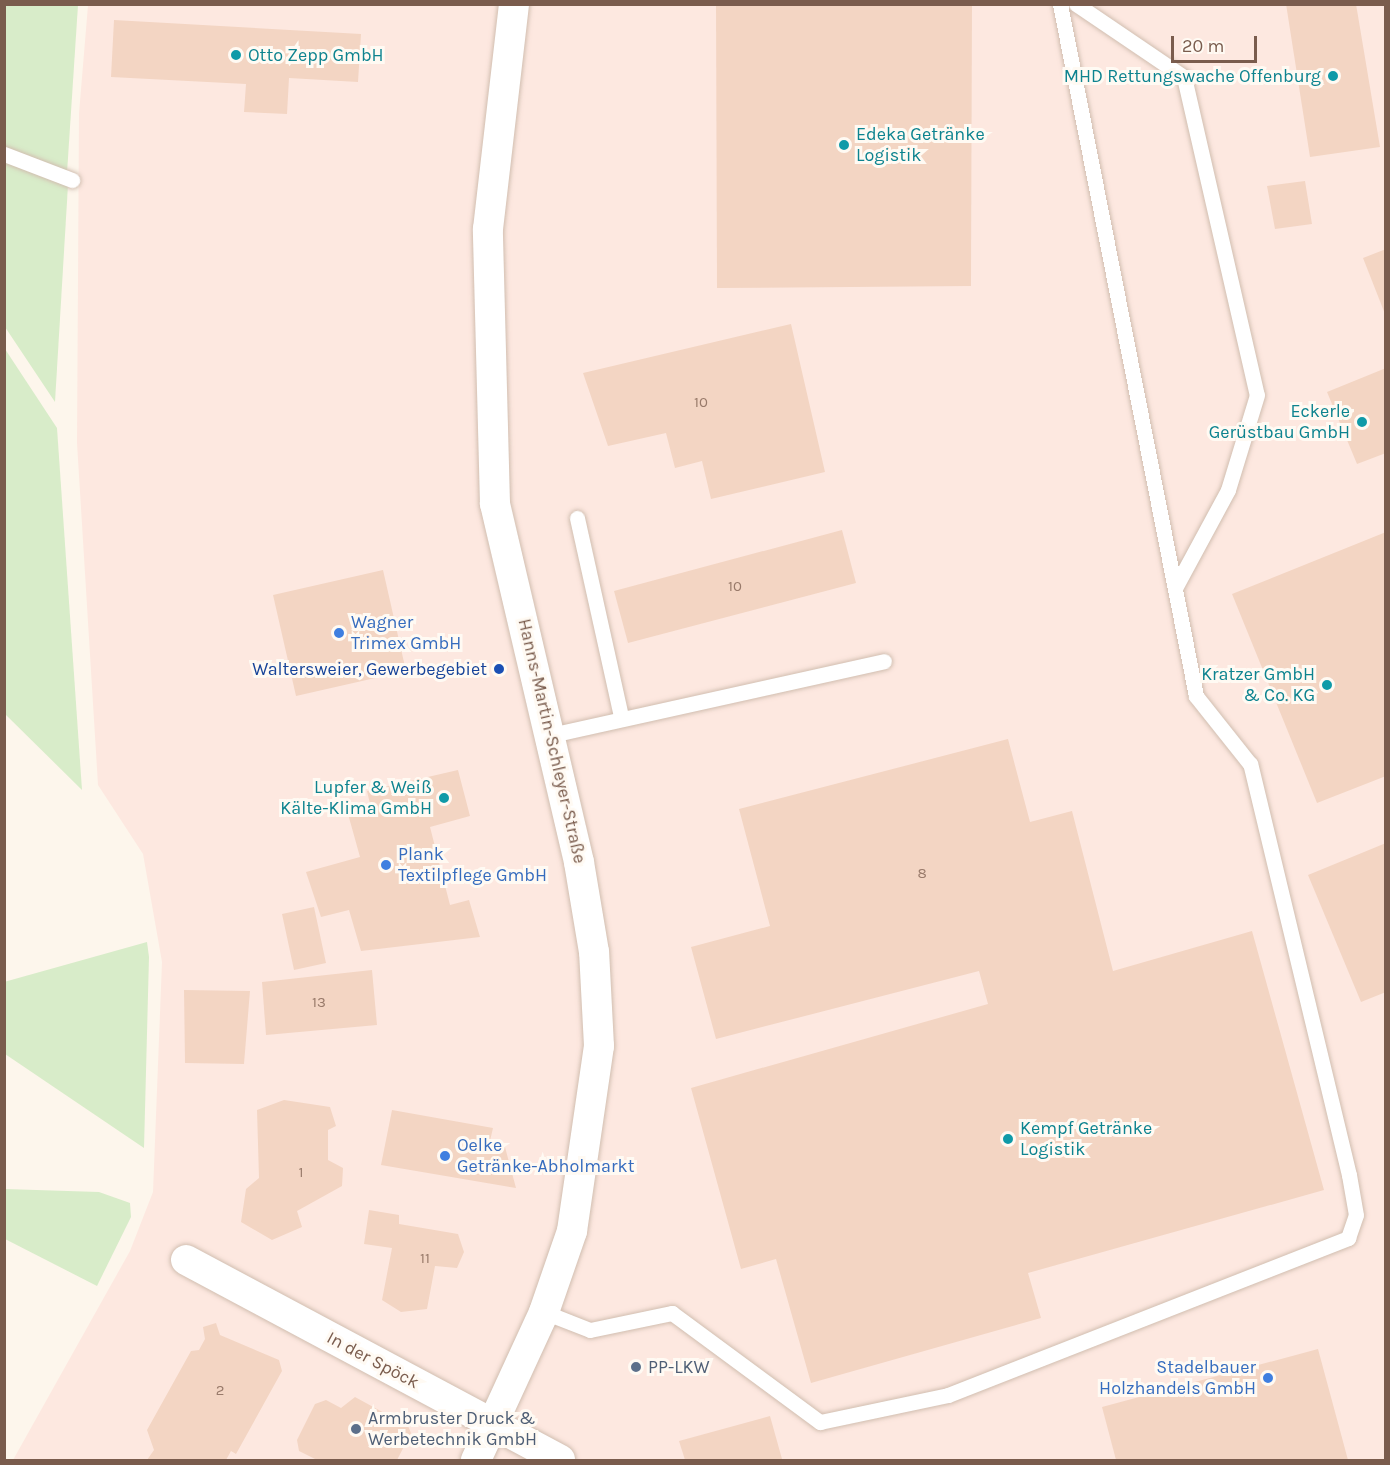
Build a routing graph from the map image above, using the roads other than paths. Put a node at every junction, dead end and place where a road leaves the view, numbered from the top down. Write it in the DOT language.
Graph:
graph roads {
  1 [pos="514,4"];
  2 [pos="1060,4"];
  3 [pos="1076,4"];
  4 [pos="4,154"];
  5 [pos="72,180"];
  6 [pos="577,518"];
  7 [pos="1175,588"];
  8 [pos="884,661"];
  9 [pos="621,717"];
  10 [pos="551,735"];
  11 [pos="186,1260"];
  12 [pos="544,1312"];
  13 [pos="496,1426"];
  14 [pos="476,1461"];
  15 [pos="560,1461"];
  1 -- 10 [label="street, Hanns-Martin-Schleyer-Straße"];
  2 -- 7 [label="lane"];
  3 -- 7 [label="lane"];
  4 -- 5 [label="lane"];
  6 -- 9 [label="lane"];
  7 -- 12 [label="lane"];
  8 -- 9 [label="lane"];
  9 -- 10 [label="lane"];
  10 -- 12 [label="street, Hanns-Martin-Schleyer-Straße"];
  11 -- 13 [label="street, In der Spöck"];
  12 -- 13 [label="street, Hanns-Martin-Schleyer-Straße"];
  13 -- 14 [label="street, Hanns-Martin-Schleyer-Straße"];
  13 -- 15 [label="street, In der Spöck"];
}
